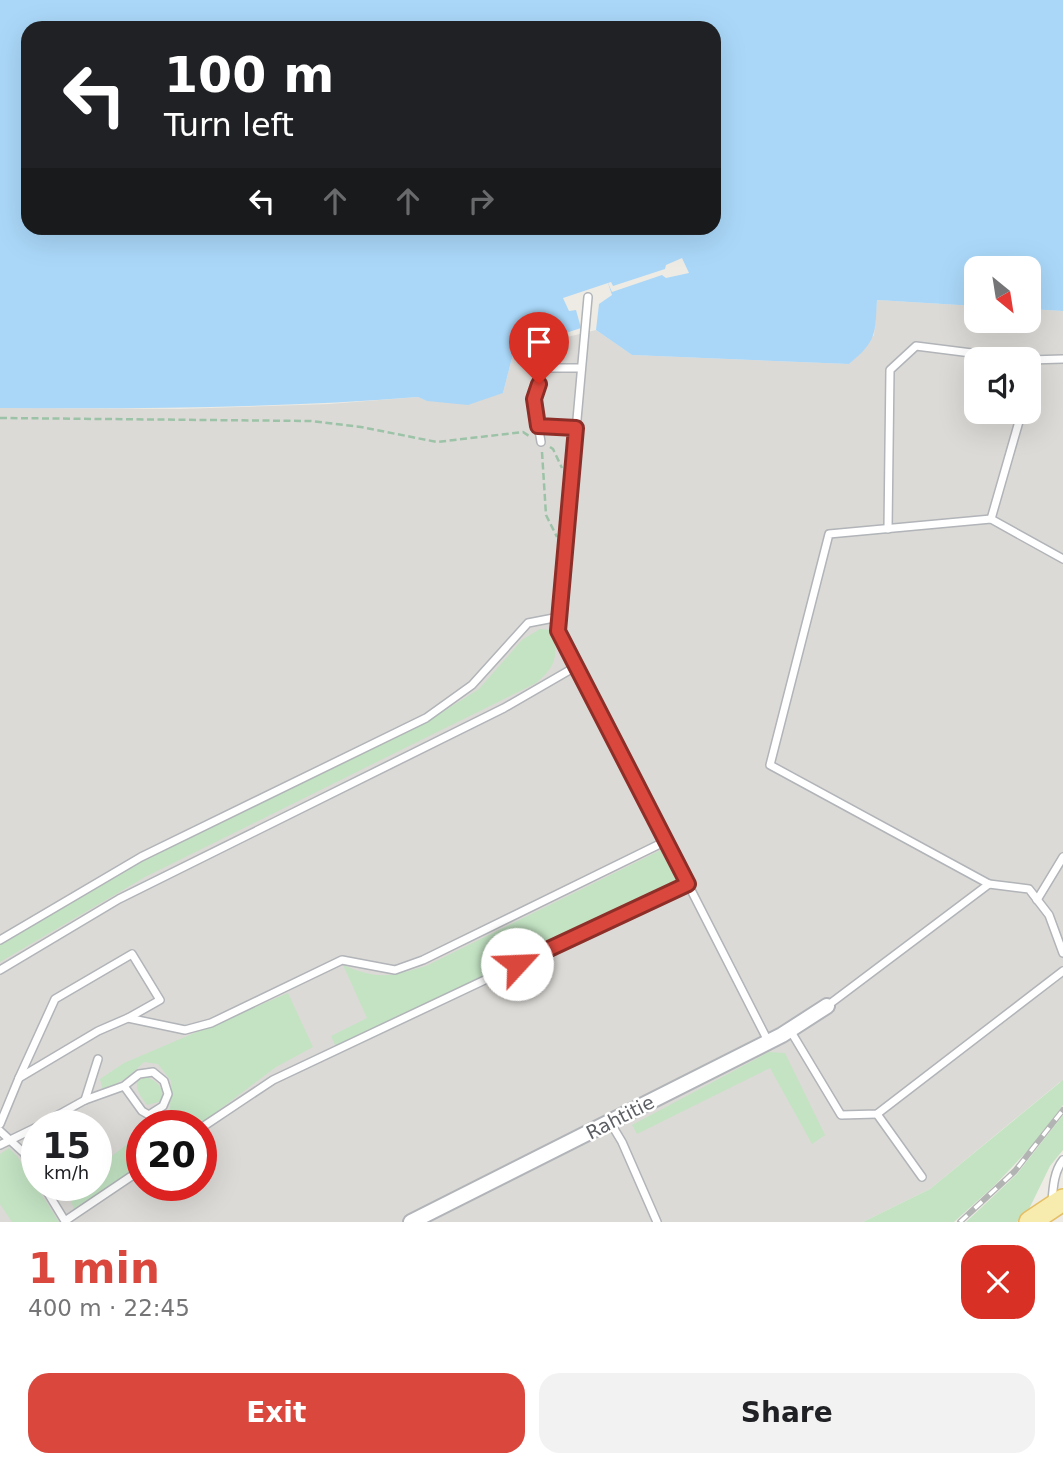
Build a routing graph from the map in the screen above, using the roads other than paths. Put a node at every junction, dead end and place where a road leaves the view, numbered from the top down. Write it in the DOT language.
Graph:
graph roads {
  1 [pos="588,297"];
  2 [pos="964,352"];
  3 [pos="1063,359"];
  4 [pos="1041,360"];
  5 [pos="581,368"];
  6 [pos="1018,424"];
  7 [pos="538,426"];
  8 [pos="576,428"];
  9 [pos="541,442"];
  10 [pos="991,519"];
  11 [pos="888,529"];
  12 [pos="1063,559"];
  13 [pos="559,617"];
  14 [pos="575,667"];
  15 [pos="666,841"];
  16 [pos="1063,857"];
  17 [pos="688,884"];
  18 [pos="989,884"];
  19 [pos="1037,900"];
  20 [pos="0,940"];
  21 [pos="1063,953"];
  22 [pos="0,970"];
  23 [pos="1063,971"];
  24 [pos="827,1006"];
  25 [pos="128,1018"];
  26 [pos="790,1030"];
  27 [pos="768,1042"];
  28 [pos="98,1059"];
  29 [pos="19,1078"];
  30 [pos="124,1086"];
  31 [pos="85,1100"];
  32 [pos="67,1110"];
  33 [pos="877,1114"];
  34 [pos="217,1117"];
  35 [pos="610,1122"];
  36 [pos="0,1124"];
  37 [pos="0,1131"];
  38 [pos="21,1135"];
  39 [pos="11,1141"];
  40 [pos="0,1145"];
  41 [pos="21,1150"];
  42 [pos="1063,1160"];
  43 [pos="922,1177"];
  44 [pos="53,1201"];
  45 [pos="95,1201"];
  46 [pos="1057,1203"];
  47 [pos="411,1222"];
  48 [pos="657,1222"];
  49 [pos="1030,1222"];
  1 -- 5 [label="lane"];
  2 -- 11 [label="lane"];
  3 -- 4 [label="lane"];
  5 -- 7 [label="lane"];
  5 -- 8 [label="lane"];
  6 -- 10 [label="lane"];
  7 -- 8 [label="lane"];
  7 -- 9 [label="lane"];
  8 -- 13 [label="lane"];
  10 -- 11 [label="lane"];
  10 -- 12 [label="lane"];
  11 -- 18 [label="lane"];
  13 -- 14 [label="lane"];
  13 -- 20 [label="lane"];
  14 -- 15 [label="lane"];
  14 -- 22 [label="lane"];
  15 -- 17 [label="lane"];
  15 -- 25 [label="lane"];
  16 -- 19 [label="lane"];
  17 -- 27 [label="lane"];
  17 -- 34 [label="lane"];
  18 -- 19 [label="lane"];
  18 -- 24 [label="lane"];
  19 -- 21 [label="lane"];
  23 -- 33 [label="lane"];
  24 -- 26 [label="street, Rahtitie"];
  25 -- 29 [label="lane"];
  25 -- 29 [label="lane"];
  26 -- 27 [label="street, Rahtitie"];
  26 -- 33 [label="lane"];
  27 -- 35 [label="street, Rahtitie"];
  28 -- 31 [label="lane"];
  29 -- 36 [label="lane"];
  30 -- 30 [label="lane"];
  30 -- 31 [label="lane"];
  31 -- 32 [label="lane"];
  33 -- 43 [label="lane"];
  35 -- 47 [label="street, Rahtitie"];
  35 -- 48 [label="lane"];
  37 -- 39 [label="lane"];
  38 -- 39 [label="lane"];
  39 -- 40 [label="lane"];
  39 -- 41 [label="lane"];
  42 -- 46 [label="lane"];
  44 -- 45 [label="lane"];
  46 -- 49 [label="main road"];
}
